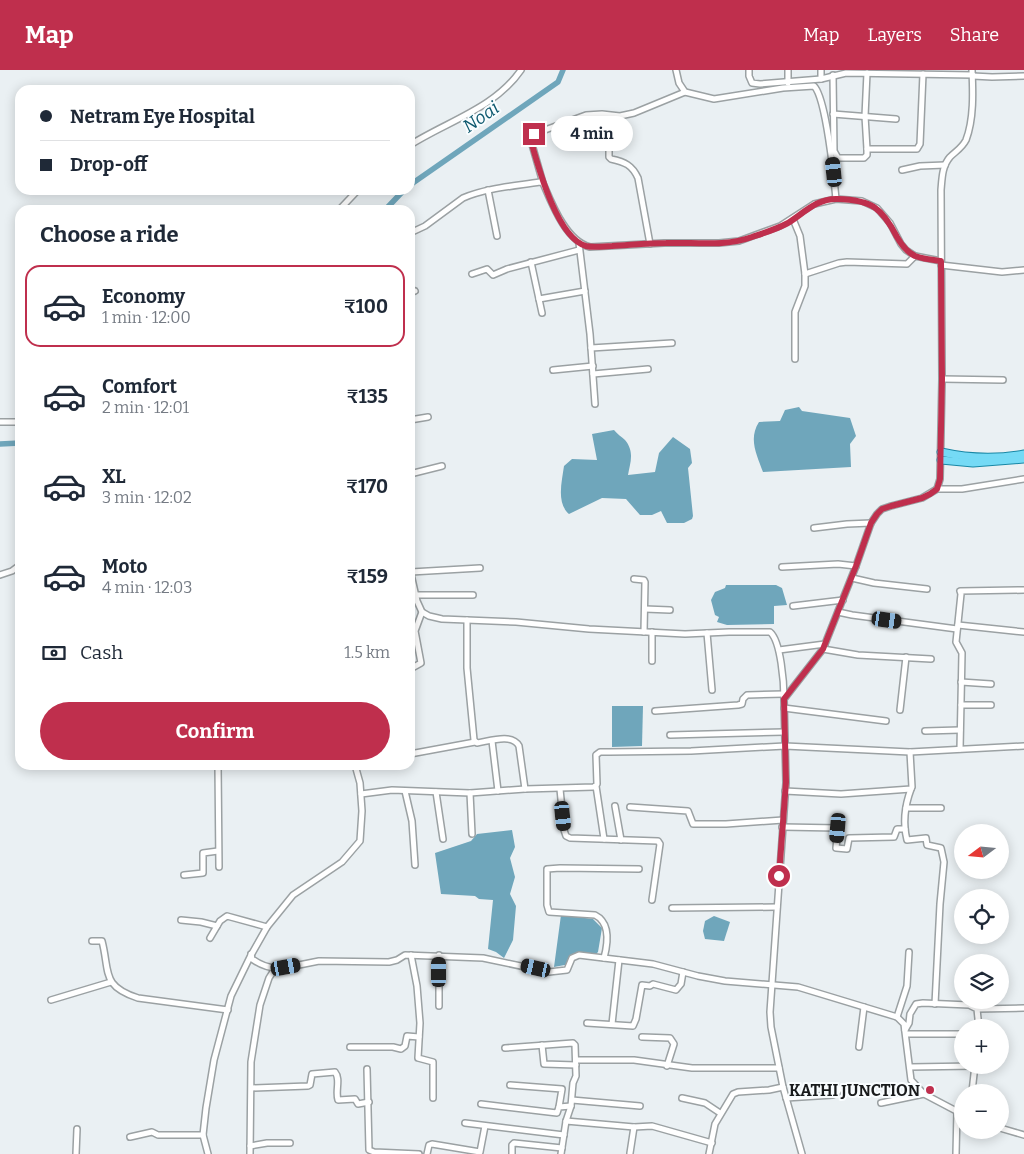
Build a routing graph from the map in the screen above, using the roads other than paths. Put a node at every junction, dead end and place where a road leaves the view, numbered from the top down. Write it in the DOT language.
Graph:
graph roads {
  1 [pos="521,70"];
  2 [pos="676,70"];
  3 [pos="749,70"];
  4 [pos="788,70"];
  5 [pos="821,70"];
  6 [pos="898,72"];
  7 [pos="867,73"];
  8 [pos="923,74"];
  9 [pos="973,74"];
  10 [pos="833,75"];
  11 [pos="1024,76"];
  12 [pos="821,79"];
  13 [pos="788,83"];
  14 [pos="685,92"];
  15 [pos="833,114"];
  16 [pos="610,116"];
  17 [pos="865,116"];
  18 [pos="896,119"];
  19 [pos="415,142"];
  20 [pos="867,149"];
  21 [pos="945,165"];
  22 [pos="902,170"];
  23 [pos="542,183"];
  24 [pos="488,190"];
  25 [pos="353,195"];
  26 [pos="836,198"];
  27 [pos="343,205"];
  28 [pos="793,219"];
  29 [pos="415,231"];
  30 [pos="497,236"];
  31 [pos="579,243"];
  32 [pos="650,244"];
  33 [pos="579,250"];
  34 [pos="915,256"];
  35 [pos="531,262"];
  36 [pos="941,263"];
  37 [pos="1024,270"];
  38 [pos="472,274"];
  39 [pos="805,274"];
  40 [pos="585,291"];
  41 [pos="539,299"];
  42 [pos="542,313"];
  43 [pos="672,342"];
  44 [pos="591,348"];
  45 [pos="795,359"];
  46 [pos="592,366"];
  47 [pos="648,369"];
  48 [pos="553,370"];
  49 [pos="593,374"];
  50 [pos="942,379"];
  51 [pos="1003,380"];
  52 [pos="596,404"];
  53 [pos="428,416"];
  54 [pos="415,419"];
  55 [pos="0,422"];
  56 [pos="15,422"];
  57 [pos="1024,454"];
  58 [pos="941,456"];
  59 [pos="1024,459"];
  60 [pos="442,466"];
  61 [pos="415,473"];
  62 [pos="1024,479"];
  63 [pos="937,489"];
  64 [pos="871,523"];
  65 [pos="814,528"];
  66 [pos="856,566"];
  67 [pos="782,567"];
  68 [pos="480,568"];
  69 [pos="15,569"];
  70 [pos="415,571"];
  71 [pos="0,574"];
  72 [pos="852,578"];
  73 [pos="634,579"];
  74 [pos="927,588"];
  75 [pos="1024,590"];
  76 [pos="415,595"];
  77 [pos="473,595"];
  78 [pos="843,600"];
  79 [pos="793,606"];
  80 [pos="645,609"];
  81 [pos="670,610"];
  82 [pos="422,612"];
  83 [pos="838,612"];
  84 [pos="467,620"];
  85 [pos="958,627"];
  86 [pos="415,631"];
  87 [pos="415,631"];
  88 [pos="644,632"];
  89 [pos="652,632"];
  90 [pos="1024,632"];
  91 [pos="707,633"];
  92 [pos="824,646"];
  93 [pos="779,650"];
  94 [pos="906,658"];
  95 [pos="932,659"];
  96 [pos="652,661"];
  97 [pos="415,666"];
  98 [pos="961,682"];
  99 [pos="991,684"];
  100 [pos="712,690"];
  101 [pos="784,697"];
  102 [pos="960,705"];
  103 [pos="991,705"];
  104 [pos="784,708"];
  105 [pos="655,710"];
  106 [pos="900,710"];
  107 [pos="886,721"];
  108 [pos="960,730"];
  109 [pos="925,731"];
  110 [pos="784,732"];
  111 [pos="670,735"];
  112 [pos="492,741"];
  113 [pos="475,742"];
  114 [pos="785,746"];
  115 [pos="1024,746"];
  116 [pos="960,749"];
  117 [pos="910,752"];
  118 [pos="415,753"];
  119 [pos="218,770"];
  120 [pos="356,770"];
  121 [pos="596,786"];
  122 [pos="525,789"];
  123 [pos="560,789"];
  124 [pos="911,789"];
  125 [pos="404,790"];
  126 [pos="498,791"];
  127 [pos="785,791"];
  128 [pos="436,792"];
  129 [pos="470,793"];
  130 [pos="361,794"];
  131 [pos="615,806"];
  132 [pos="630,806"];
  133 [pos="906,808"];
  134 [pos="941,808"];
  135 [pos="783,820"];
  136 [pos="782,827"];
  137 [pos="905,829"];
  138 [pos="472,834"];
  139 [pos="443,839"];
  140 [pos="604,840"];
  141 [pos="621,840"];
  142 [pos="218,851"];
  143 [pos="416,865"];
  144 [pos="219,867"];
  145 [pos="638,869"];
  146 [pos="184,874"];
  147 [pos="652,900"];
  148 [pos="778,907"];
  149 [pos="672,908"];
  150 [pos="181,920"];
  151 [pos="217,926"];
  152 [pos="267,927"];
  153 [pos="210,938"];
  154 [pos="92,941"];
  155 [pos="909,952"];
  156 [pos="251,954"];
  157 [pos="411,955"];
  158 [pos="439,955"];
  159 [pos="604,958"];
  160 [pos="619,960"];
  161 [pos="280,968"];
  162 [pos="683,972"];
  163 [pos="111,982"];
  164 [pos="772,984"];
  165 [pos="51,1000"];
  166 [pos="935,1004"];
  167 [pos="954,1005"];
  168 [pos="439,1006"];
  169 [pos="864,1008"];
  170 [pos="1009,1008"];
  171 [pos="1024,1008"];
  172 [pos="976,1009"];
  173 [pos="228,1010"];
  174 [pos="897,1017"];
  175 [pos="978,1019"];
  176 [pos="587,1023"];
  177 [pos="612,1024"];
  178 [pos="905,1032"];
  179 [pos="954,1034"];
  180 [pos="419,1037"];
  181 [pos="642,1037"];
  182 [pos="542,1045"];
  183 [pos="350,1047"];
  184 [pos="505,1048"];
  185 [pos="859,1048"];
  186 [pos="577,1062"];
  187 [pos="667,1066"];
  188 [pos="954,1066"];
  189 [pos="910,1067"];
  190 [pos="779,1068"];
  191 [pos="368,1069"];
  192 [pos="510,1085"];
  193 [pos="783,1087"];
  194 [pos="252,1088"];
  195 [pos="840,1088"];
  196 [pos="924,1094"];
  197 [pos="433,1098"];
  198 [pos="682,1098"];
  199 [pos="786,1098"];
  200 [pos="369,1102"];
  201 [pos="572,1103"];
  202 [pos="881,1103"];
  203 [pos="480,1104"];
  204 [pos="640,1106"];
  205 [pos="558,1107"];
  206 [pos="954,1109"];
  207 [pos="720,1113"];
  208 [pos="566,1121"];
  209 [pos="465,1123"];
  210 [pos="485,1126"];
  211 [pos="634,1127"];
  212 [pos="77,1129"];
  213 [pos="1009,1131"];
  214 [pos="203,1135"];
  215 [pos="564,1135"];
  216 [pos="1024,1135"];
  217 [pos="130,1137"];
  218 [pos="957,1139"];
  219 [pos="290,1142"];
  220 [pos="712,1143"];
  221 [pos="250,1146"];
  222 [pos="456,1151"];
  223 [pos="562,1151"];
  224 [pos="630,1153"];
  225 [pos="76,1154"];
  226 [pos="208,1154"];
  227 [pos="250,1154"];
  228 [pos="405,1154"];
  229 [pos="419,1154"];
  230 [pos="427,1154"];
  231 [pos="512,1154"];
  232 [pos="709,1154"];
  233 [pos="802,1154"];
  234 [pos="956,1154"];
  1 -- 19 [label="street"];
  2 -- 14 [label="street"];
  3 -- 13 [label="street"];
  4 -- 13 [label="street"];
  5 -- 12 [label="street"];
  6 -- 7 [label="street"];
  6 -- 8 [label="street"];
  7 -- 10 [label="street"];
  7 -- 17 [label="street"];
  8 -- 9 [label="street"];
  8 -- 20 [label="street"];
  9 -- 11 [label="street"];
  9 -- 21 [label="street"];
  10 -- 12 [label="street"];
  10 -- 15 [label="street"];
  12 -- 13 [label="street"];
  14 -- 16 [label="street"];
  14 -- 26 [label="street"];
  15 -- 17 [label="street"];
  15 -- 20 [label="street"];
  16 -- 23 [label="street"];
  16 -- 32 [label="street"];
  17 -- 18 [label="street"];
  17 -- 20 [label="street"];
  21 -- 22 [label="street"];
  21 -- 36 [label="street"];
  23 -- 24 [label="street"];
  23 -- 31 [label="street"];
  24 -- 29 [label="street"];
  24 -- 30 [label="street"];
  25 -- 27 [label="street"];
  26 -- 28 [label="street"];
  26 -- 34 [label="street"];
  28 -- 32 [label="street"];
  28 -- 39 [label="street"];
  31 -- 32 [label="street"];
  31 -- 33 [label="street"];
  33 -- 35 [label="street"];
  33 -- 40 [label="street"];
  34 -- 36 [label="street"];
  34 -- 39 [label="street"];
  35 -- 38 [label="street"];
  35 -- 41 [label="street"];
  36 -- 37 [label="street"];
  36 -- 50 [label="street"];
  39 -- 45 [label="street"];
  40 -- 41 [label="street"];
  40 -- 44 [label="street"];
  41 -- 42 [label="street"];
  43 -- 44 [label="street"];
  44 -- 46 [label="street"];
  46 -- 48 [label="street"];
  46 -- 49 [label="street"];
  47 -- 49 [label="street"];
  49 -- 52 [label="street"];
  50 -- 51 [label="street"];
  50 -- 58 [label="street"];
  53 -- 54 [label="street"];
  55 -- 56 [label="street"];
  57 -- 58 [label="main road"];
  58 -- 59 [label="main road"];
  58 -- 63 [label="street"];
  60 -- 61 [label="street"];
  62 -- 63 [label="street"];
  63 -- 64 [label="street"];
  64 -- 65 [label="street"];
  64 -- 66 [label="street"];
  66 -- 67 [label="street"];
  66 -- 72 [label="street"];
  68 -- 70 [label="street"];
  69 -- 71 [label="street"];
  72 -- 74 [label="street"];
  72 -- 78 [label="street"];
  73 -- 80 [label="street"];
  75 -- 85 [label="street"];
  76 -- 77 [label="street"];
  76 -- 82 [label="street"];
  78 -- 79 [label="street"];
  78 -- 83 [label="street"];
  80 -- 81 [label="street"];
  80 -- 88 [label="street"];
  82 -- 84 [label="street"];
  82 -- 86 [label="street"];
  83 -- 85 [label="street"];
  83 -- 92 [label="street"];
  84 -- 88 [label="street"];
  84 -- 113 [label="street"];
  85 -- 90 [label="street"];
  85 -- 98 [label="street"];
  87 -- 97 [label="street"];
  88 -- 89 [label="street"];
  89 -- 91 [label="street"];
  89 -- 96 [label="street"];
  91 -- 93 [label="street"];
  91 -- 100 [label="street"];
  92 -- 93 [label="street"];
  92 -- 94 [label="street"];
  92 -- 101 [label="street"];
  93 -- 101 [label="street"];
  94 -- 95 [label="street"];
  94 -- 106 [label="street"];
  98 -- 99 [label="street"];
  98 -- 102 [label="street"];
  101 -- 104 [label="street"];
  101 -- 105 [label="street"];
  102 -- 103 [label="street"];
  102 -- 108 [label="street"];
  104 -- 107 [label="street"];
  104 -- 110 [label="street"];
  108 -- 109 [label="street"];
  108 -- 116 [label="street"];
  110 -- 111 [label="street"];
  110 -- 114 [label="street"];
  112 -- 113 [label="street"];
  112 -- 122 [label="street"];
  112 -- 126 [label="street"];
  113 -- 118 [label="street"];
  114 -- 117 [label="street"];
  114 -- 121 [label="street"];
  114 -- 127 [label="street"];
  115 -- 116 [label="street"];
  116 -- 117 [label="street"];
  117 -- 124 [label="street"];
  119 -- 142 [label="street"];
  120 -- 130 [label="street"];
  121 -- 123 [label="street"];
  121 -- 140 [label="street"];
  122 -- 123 [label="street"];
  122 -- 126 [label="street"];
  123 -- 140 [label="street"];
  124 -- 127 [label="street"];
  124 -- 133 [label="street"];
  125 -- 128 [label="street"];
  125 -- 130 [label="street"];
  125 -- 143 [label="street"];
  126 -- 129 [label="street"];
  127 -- 135 [label="street"];
  128 -- 129 [label="street"];
  128 -- 139 [label="street"];
  129 -- 138 [label="street"];
  130 -- 152 [label="street"];
  131 -- 141 [label="street"];
  132 -- 135 [label="street"];
  133 -- 134 [label="street"];
  133 -- 137 [label="street"];
  135 -- 136 [label="street"];
  136 -- 137 [label="street"];
  136 -- 148 [label="street"];
  137 -- 166 [label="street"];
  140 -- 141 [label="street"];
  141 -- 147 [label="street"];
  142 -- 144 [label="street"];
  142 -- 146 [label="street"];
  145 -- 159 [label="street"];
  148 -- 149 [label="street"];
  148 -- 164 [label="street"];
  150 -- 151 [label="street"];
  151 -- 152 [label="street"];
  151 -- 153 [label="street"];
  152 -- 156 [label="street"];
  154 -- 163 [label="street"];
  155 -- 174 [label="street"];
  156 -- 161 [label="street"];
  156 -- 173 [label="street"];
  157 -- 158 [label="street"];
  157 -- 161 [label="street"];
  157 -- 180 [label="street"];
  158 -- 159 [label="street"];
  158 -- 168 [label="street"];
  159 -- 160 [label="street"];
  160 -- 162 [label="street"];
  160 -- 177 [label="street"];
  161 -- 194 [label="street"];
  162 -- 164 [label="street"];
  162 -- 177 [label="street"];
  163 -- 165 [label="street"];
  163 -- 173 [label="street"];
  164 -- 169 [label="street"];
  164 -- 190 [label="street"];
  166 -- 167 [label="street"];
  166 -- 178 [label="street"];
  169 -- 174 [label="street"];
  169 -- 185 [label="street"];
  170 -- 171 [label="street"];
  172 -- 175 [label="street"];
  173 -- 214 [label="street"];
  174 -- 178 [label="street"];
  176 -- 177 [label="street"];
  178 -- 179 [label="street"];
  178 -- 189 [label="street"];
  180 -- 183 [label="street"];
  180 -- 197 [label="street"];
  181 -- 187 [label="street"];
  182 -- 184 [label="street"];
  182 -- 186 [label="street"];
  182 -- 186 [label="street"];
  186 -- 187 [label="street"];
  186 -- 201 [label="street"];
  187 -- 190 [label="street"];
  188 -- 189 [label="street"];
  189 -- 196 [label="street"];
  190 -- 193 [label="street"];
  191 -- 200 [label="street"];
  192 -- 205 [label="street"];
  193 -- 199 [label="street"];
  193 -- 207 [label="street"];
  194 -- 200 [label="street"];
  194 -- 221 [label="street"];
  195 -- 199 [label="street"];
  196 -- 202 [label="street"];
  196 -- 206 [label="street"];
  198 -- 207 [label="street"];
  199 -- 233 [label="street"];
  200 -- 228 [label="street"];
  201 -- 204 [label="street"];
  201 -- 205 [label="street"];
  201 -- 208 [label="street"];
  203 -- 205 [label="street"];
  207 -- 220 [label="street"];
  208 -- 211 [label="street"];
  208 -- 215 [label="street"];
  209 -- 210 [label="street"];
  210 -- 215 [label="street"];
  210 -- 222 [label="street"];
  211 -- 220 [label="street"];
  211 -- 224 [label="street"];
  212 -- 225 [label="street"];
  213 -- 216 [label="street"];
  214 -- 217 [label="street"];
  214 -- 226 [label="street"];
  215 -- 223 [label="street"];
  218 -- 234 [label="street"];
  219 -- 221 [label="street"];
  220 -- 232 [label="street"];
  221 -- 227 [label="street"];
  222 -- 230 [label="street"];
  223 -- 231 [label="street"];
  228 -- 229 [label="street"];
}
